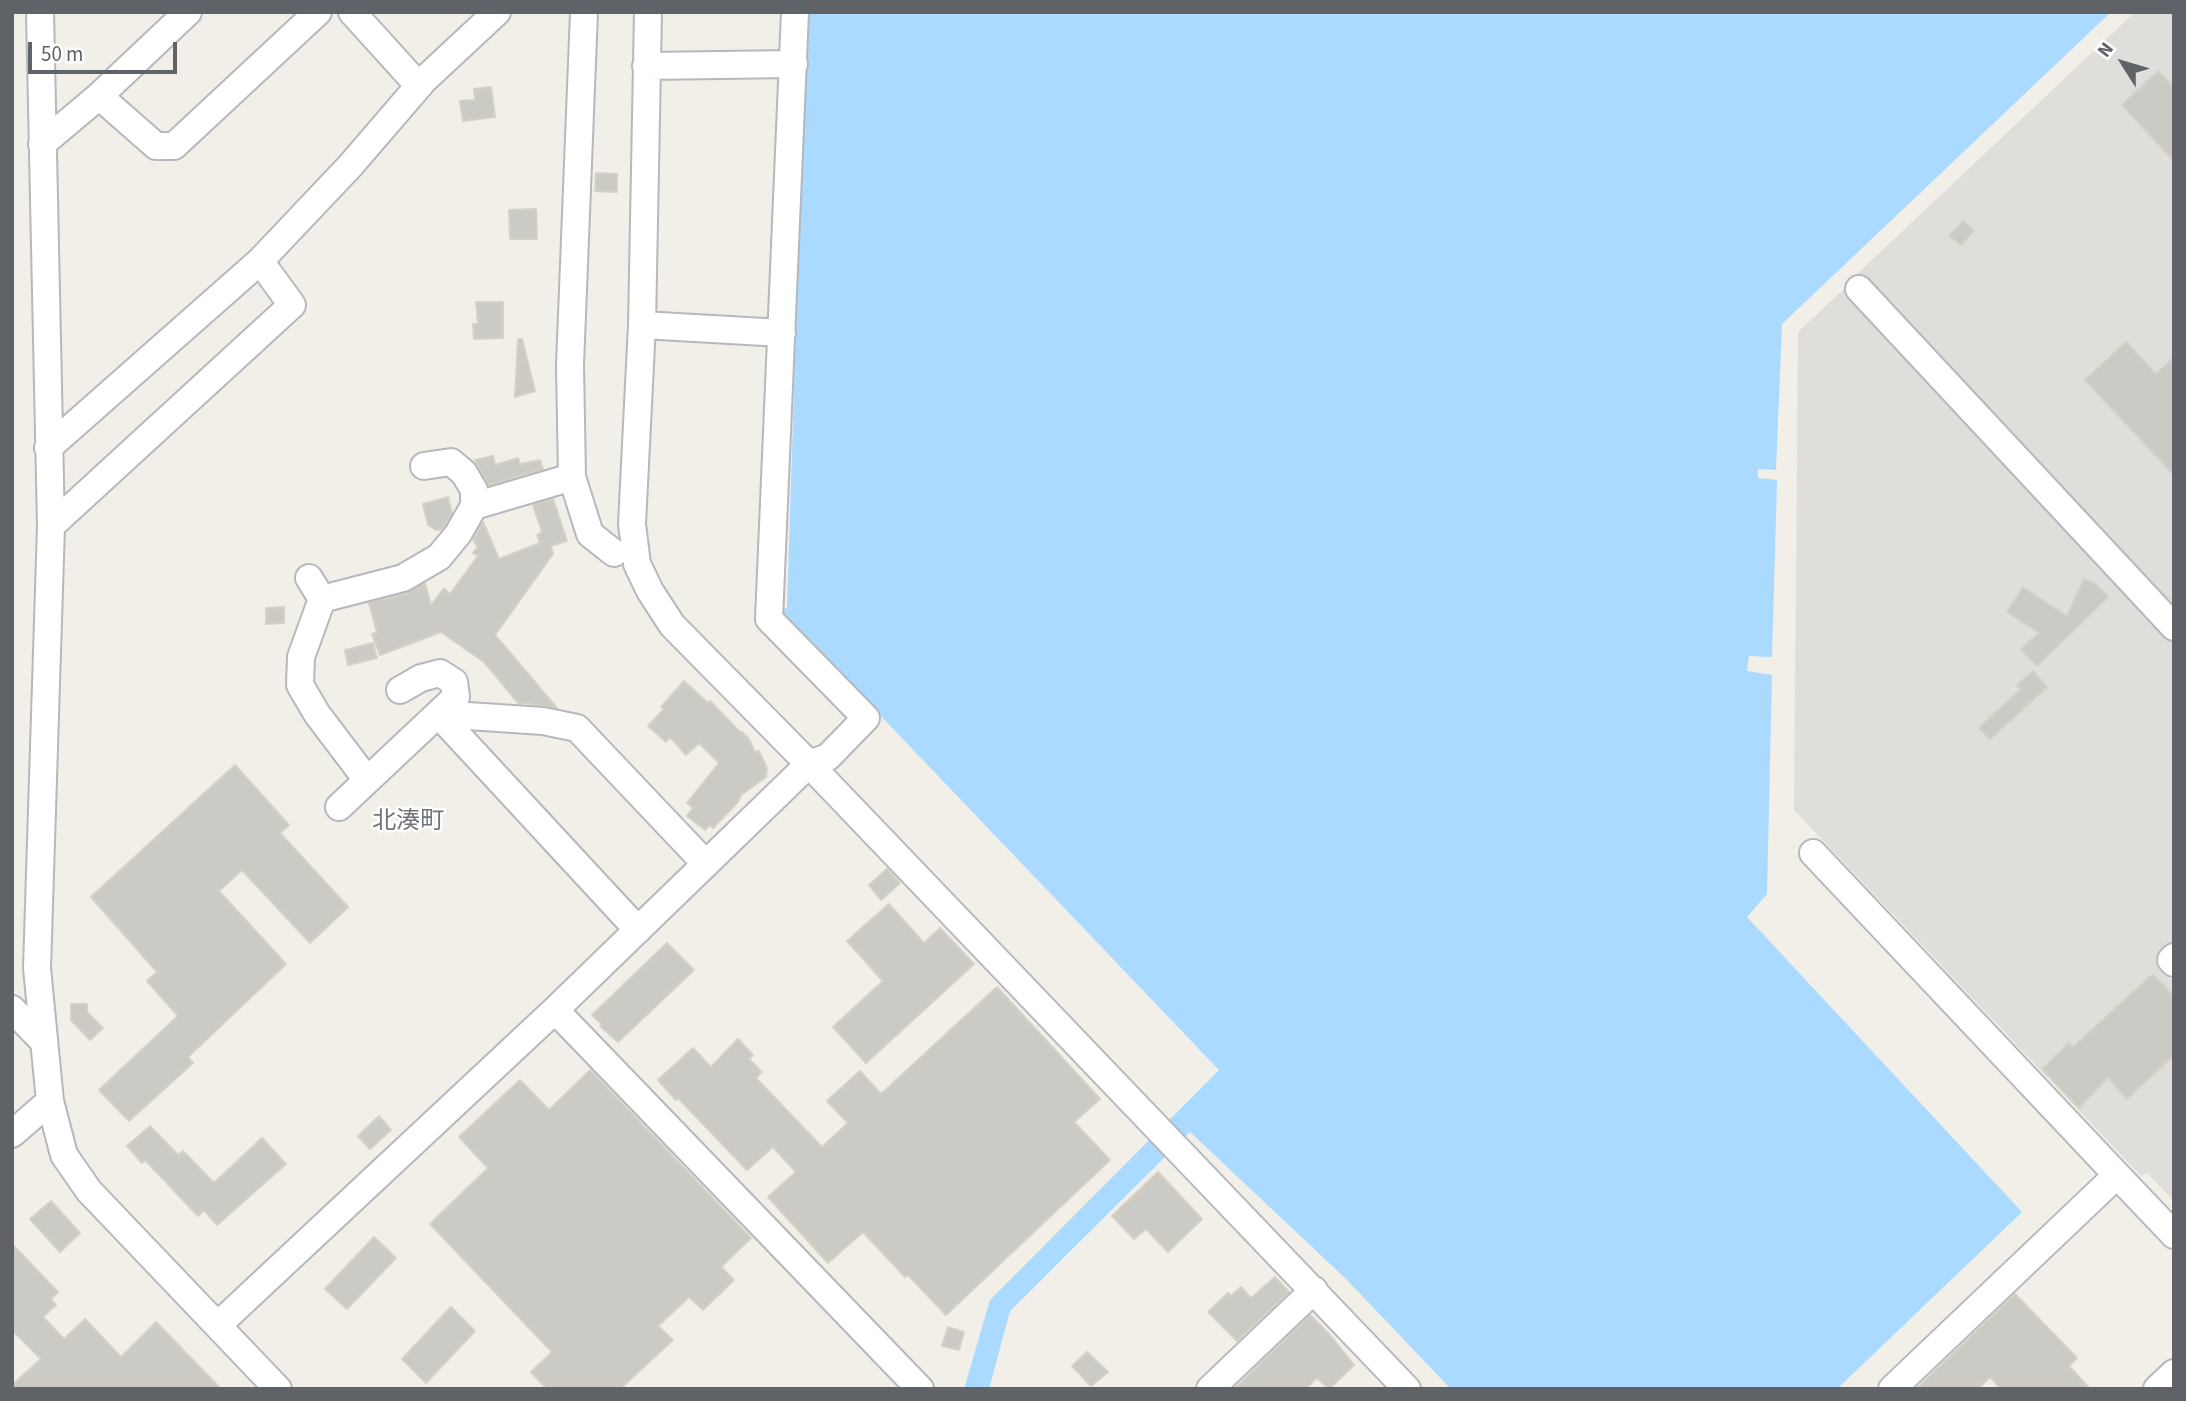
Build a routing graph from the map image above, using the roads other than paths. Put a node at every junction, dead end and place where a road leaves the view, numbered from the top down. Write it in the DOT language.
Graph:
graph roads {
  1 [pos="40,12"];
  2 [pos="188,12"];
  3 [pos="318,12"];
  4 [pos="352,12"];
  5 [pos="497,12"];
  6 [pos="584,12"];
  7 [pos="648,12"];
  8 [pos="795,12"];
  9 [pos="794,64"];
  10 [pos="646,66"];
  11 [pos="419,86"];
  12 [pos="99,96"];
  13 [pos="42,144"];
  14 [pos="260,261"];
  15 [pos="1859,289"];
  16 [pos="642,325"];
  17 [pos="782,333"];
  18 [pos="48,448"];
  19 [pos="424,466"];
  20 [pos="572,477"];
  21 [pos="474,506"];
  22 [pos="51,526"];
  23 [pos="614,553"];
  24 [pos="2174,626"];
  25 [pos="400,690"];
  26 [pos="438,714"];
  27 [pos="809,764"];
  28 [pos="367,780"];
  29 [pos="339,807"];
  30 [pos="1813,853"];
  31 [pos="706,864"];
  32 [pos="638,930"];
  33 [pos="2174,957"];
  34 [pos="2174,963"];
  35 [pos="12,1009"];
  36 [pos="555,1010"];
  37 [pos="44,1042"];
  38 [pos="50,1101"];
  39 [pos="12,1134"];
  40 [pos="2117,1175"];
  41 [pos="2174,1235"];
  42 [pos="1314,1290"];
  43 [pos="218,1325"];
  44 [pos="2174,1373"];
  45 [pos="278,1389"];
  46 [pos="920,1389"];
  47 [pos="1210,1389"];
  48 [pos="1407,1389"];
  49 [pos="1892,1389"];
  50 [pos="2157,1389"];
  1 -- 13 [label="street"];
  2 -- 12 [label="street"];
  3 -- 12 [label="street"];
  4 -- 11 [label="street"];
  5 -- 11 [label="street"];
  6 -- 20 [label="street"];
  7 -- 10 [label="street"];
  8 -- 9 [label="street"];
  9 -- 10 [label="street"];
  9 -- 17 [label="street"];
  10 -- 16 [label="street"];
  11 -- 14 [label="street"];
  12 -- 13 [label="street"];
  13 -- 18 [label="street"];
  14 -- 18 [label="street"];
  14 -- 22 [label="street"];
  15 -- 24 [label="street"];
  16 -- 17 [label="street"];
  16 -- 27 [label="street"];
  17 -- 27 [label="street"];
  18 -- 22 [label="street"];
  19 -- 21 [label="street"];
  20 -- 21 [label="street"];
  20 -- 23 [label="street"];
  21 -- 28 [label="street"];
  22 -- 37 [label="street"];
  25 -- 26 [label="street"];
  26 -- 28 [label="street"];
  26 -- 31 [label="street"];
  26 -- 32 [label="street"];
  27 -- 31 [label="street"];
  27 -- 42 [label="street"];
  28 -- 29 [label="street"];
  30 -- 40 [label="street"];
  31 -- 32 [label="street"];
  32 -- 36 [label="street"];
  33 -- 34 [label="street"];
  35 -- 37 [label="street"];
  36 -- 43 [label="street"];
  36 -- 46 [label="street"];
  37 -- 38 [label="street"];
  38 -- 39 [label="street"];
  38 -- 43 [label="street"];
  40 -- 41 [label="street"];
  40 -- 49 [label="street"];
  42 -- 47 [label="street"];
  42 -- 48 [label="street"];
  43 -- 45 [label="street"];
  44 -- 50 [label="street"];
}
